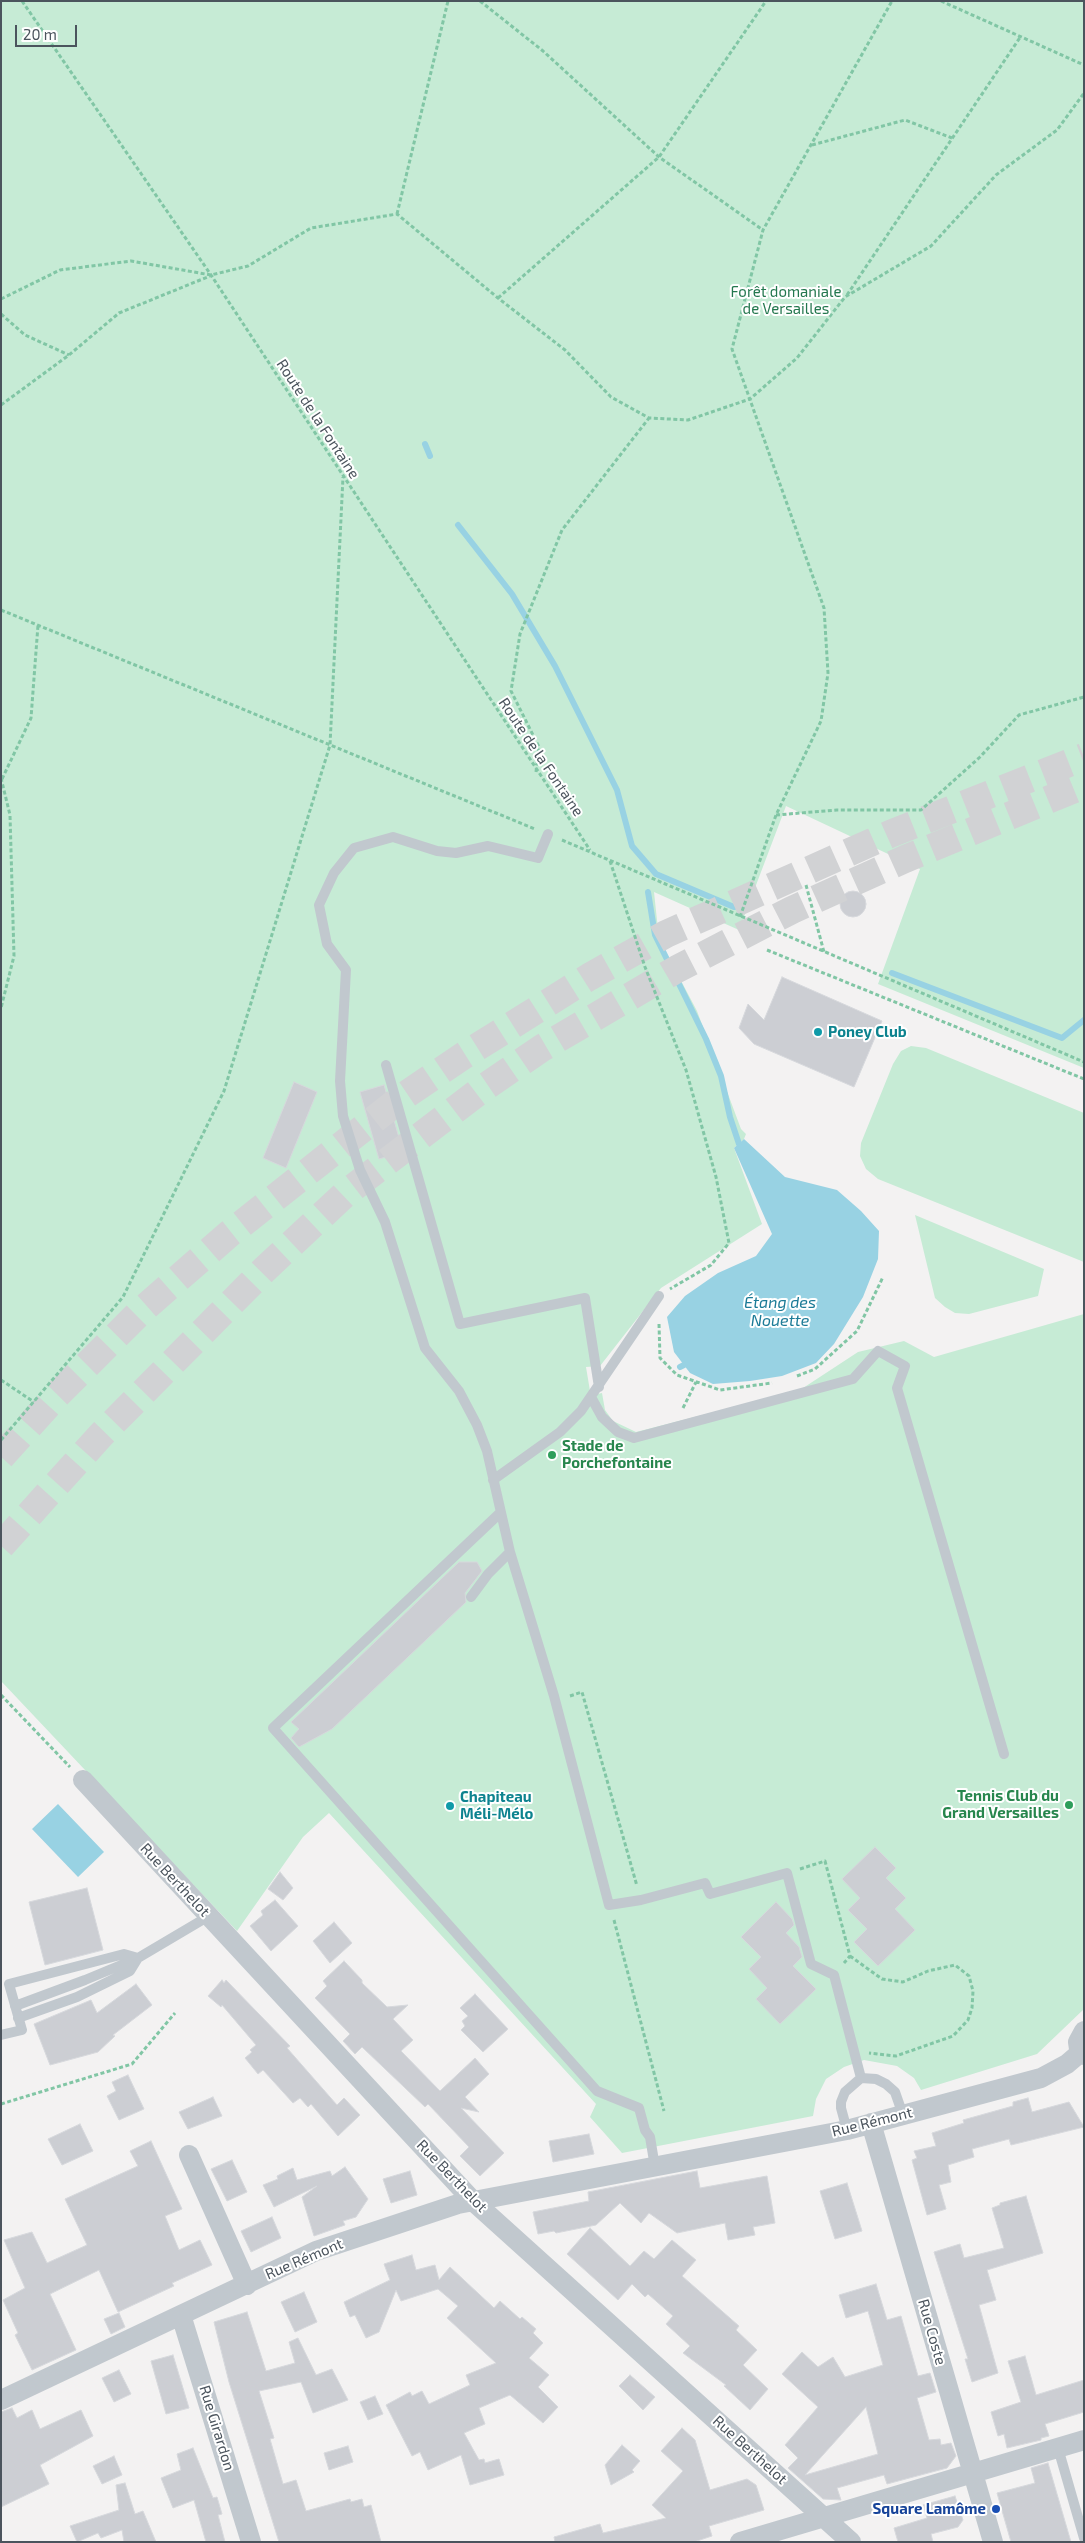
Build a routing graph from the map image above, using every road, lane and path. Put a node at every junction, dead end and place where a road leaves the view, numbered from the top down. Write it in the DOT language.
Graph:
graph roads {
  1 [pos="22,1"];
  2 [pos="448,1"];
  3 [pos="480,1"];
  4 [pos="766,1"];
  5 [pos="892,1"];
  6 [pos="941,1"];
  7 [pos="1021,36"];
  8 [pos="1084,65"];
  9 [pos="1084,93"];
  10 [pos="952,138"];
  11 [pos="811,145"];
  12 [pos="659,157"];
  13 [pos="397,214"];
  14 [pos="763,230"];
  15 [pos="211,276"];
  16 [pos="498,298"];
  17 [pos="845,298"];
  18 [pos="1,300"];
  19 [pos="1,314"];
  20 [pos="69,355"];
  21 [pos="750,399"];
  22 [pos="1,405"];
  23 [pos="649,418"];
  24 [pos="343,477"];
  25 [pos="1,610"];
  26 [pos="38,625"];
  27 [pos="1084,697"];
  28 [pos="330,745"];
  29 [pos="536,772"];
  30 [pos="2,779"];
  31 [pos="776,815"];
  32 [pos="548,834"];
  33 [pos="591,852"];
  34 [pos="610,861"];
  35 [pos="806,885"];
  36 [pos="740,917"];
  37 [pos="766,950"];
  38 [pos="824,952"];
  39 [pos="1,1008"];
  40 [pos="1084,1062"];
  41 [pos="386,1064"];
  42 [pos="1084,1079"];
  43 [pos="883,1277"];
  44 [pos="659,1296"];
  45 [pos="791,1378"];
  46 [pos="1,1380"];
  47 [pos="696,1382"];
  48 [pos="774,1383"];
  49 [pos="599,1387"];
  50 [pos="591,1397"];
  51 [pos="34,1402"];
  52 [pos="674,1427"];
  53 [pos="1,1440"];
  54 [pos="493,1480"];
  55 [pos="500,1513"];
  56 [pos="510,1552"];
  57 [pos="471,1598"];
  58 [pos="582,1692"];
  59 [pos="1,1695"];
  60 [pos="1004,1754"];
  61 [pos="82,1780"];
  62 [pos="787,1873"];
  63 [pos="642,1900"];
  64 [pos="612,1912"];
  65 [pos="209,1916"];
  66 [pos="850,1956"];
  67 [pos="126,1962"];
  68 [pos="834,1975"];
  69 [pos="15,2006"];
  70 [pos="175,2013"];
  71 [pos="18,2018"];
  72 [pos="1084,2031"];
  73 [pos="1,2035"];
  74 [pos="854,2054"];
  75 [pos="1082,2054"];
  76 [pos="861,2078"];
  77 [pos="1,2104"];
  78 [pos="664,2111"];
  79 [pos="903,2115"];
  80 [pos="872,2123"];
  81 [pos="847,2130"];
  82 [pos="189,2155"];
  83 [pos="655,2166"];
  84 [pos="474,2201"];
  85 [pos="246,2285"];
  86 [pos="181,2315"];
  87 [pos="1,2400"];
  88 [pos="1084,2440"];
  89 [pos="1058,2448"];
  90 [pos="973,2473"];
  91 [pos="823,2516"];
  92 [pos="1084,2538"];
  93 [pos="251,2542"];
  94 [pos="740,2542"];
  95 [pos="851,2542"];
  96 [pos="993,2542"];
  1 -- 15 [label="path, Route de la Fontaine"];
  2 -- 13 [label="path"];
  3 -- 12 [label="path"];
  4 -- 12 [label="path"];
  5 -- 11 [label="path"];
  6 -- 7 [label="path"];
  7 -- 8 [label="path"];
  7 -- 10 [label="path"];
  9 -- 17 [label="path"];
  10 -- 11 [label="path"];
  10 -- 17 [label="path"];
  11 -- 14 [label="path"];
  12 -- 14 [label="path"];
  12 -- 16 [label="path"];
  13 -- 15 [label="path"];
  13 -- 16 [label="path"];
  14 -- 21 [label="path"];
  15 -- 18 [label="path"];
  15 -- 20 [label="path"];
  15 -- 24 [label="path, Route de la Fontaine"];
  16 -- 23 [label="path"];
  17 -- 21 [label="path"];
  19 -- 20 [label="path"];
  20 -- 22 [label="path"];
  21 -- 23 [label="path"];
  21 -- 31 [label="path"];
  23 -- 29 [label="path"];
  24 -- 28 [label="path"];
  24 -- 29 [label="path, Route de la Fontaine"];
  25 -- 26 [label="path"];
  26 -- 28 [label="path"];
  26 -- 30 [label="path"];
  27 -- 31 [label="path"];
  28 -- 32 [label="path"];
  28 -- 51 [label="path"];
  29 -- 33 [label="path, Route de la Fontaine"];
  30 -- 39 [label="path"];
  31 -- 36 [label="path"];
  32 -- 33 [label="path"];
  32 -- 54 [label="lane"];
  33 -- 34 [label="path"];
  34 -- 36 [label="path"];
  34 -- 44 [label="path"];
  35 -- 38 [label="path"];
  36 -- 38 [label="path"];
  37 -- 42 [label="path"];
  38 -- 40 [label="path"];
  41 -- 49 [label="lane"];
  43 -- 45 [label="path"];
  44 -- 47 [label="path"];
  44 -- 49 [label="lane"];
  46 -- 51 [label="path"];
  47 -- 48 [label="path"];
  47 -- 52 [label="path"];
  49 -- 50 [label="lane"];
  50 -- 52 [label="lane"];
  50 -- 54 [label="lane"];
  51 -- 53 [label="path"];
  52 -- 60 [label="lane"];
  54 -- 55 [label="lane"];
  55 -- 56 [label="lane"];
  55 -- 83 [label="lane"];
  56 -- 57 [label="lane"];
  56 -- 63 [label="lane"];
  58 -- 63 [label="path"];
  59 -- 61 [label="path"];
  61 -- 65 [label="street, Rue Berthelot"];
  62 -- 63 [label="lane"];
  62 -- 66 [label="path"];
  62 -- 68 [label="lane"];
  64 -- 78 [label="path"];
  65 -- 67 [label="lane"];
  65 -- 84 [label="street, Rue Berthelot"];
  66 -- 68 [label="path"];
  66 -- 74 [label="path"];
  67 -- 69 [label="lane"];
  67 -- 69 [label="lane"];
  67 -- 71 [label="lane"];
  68 -- 74 [label="lane"];
  69 -- 71 [label="lane"];
  70 -- 77 [label="path"];
  71 -- 73 [label="lane"];
  72 -- 75 [label="street, Rue Rémont"];
  74 -- 76 [label="lane"];
  75 -- 79 [label="street, Rue Rémont"];
  76 -- 79 [label="lane"];
  76 -- 81 [label="lane"];
  79 -- 80 [label="street, Rue Rémont"];
  80 -- 81 [label="street, Rue Rémont"];
  80 -- 90 [label="street, Rue Coste"];
  81 -- 83 [label="street, Rue Rémont"];
  82 -- 85 [label="street"];
  83 -- 84 [label="street, Rue Rémont"];
  84 -- 85 [label="street, Rue Rémont"];
  84 -- 91 [label="street, Rue Berthelot"];
  85 -- 86 [label="street, Rue Rémont"];
  86 -- 87 [label="street, Rue Rémont"];
  86 -- 93 [label="street, Rue Girardon"];
  88 -- 89 [label="street"];
  89 -- 90 [label="street"];
  89 -- 92 [label="lane"];
  90 -- 91 [label="street"];
  90 -- 96 [label="street, Rue Coste"];
  91 -- 94 [label="street"];
  91 -- 95 [label="street, Rue Berthelot"];
}
